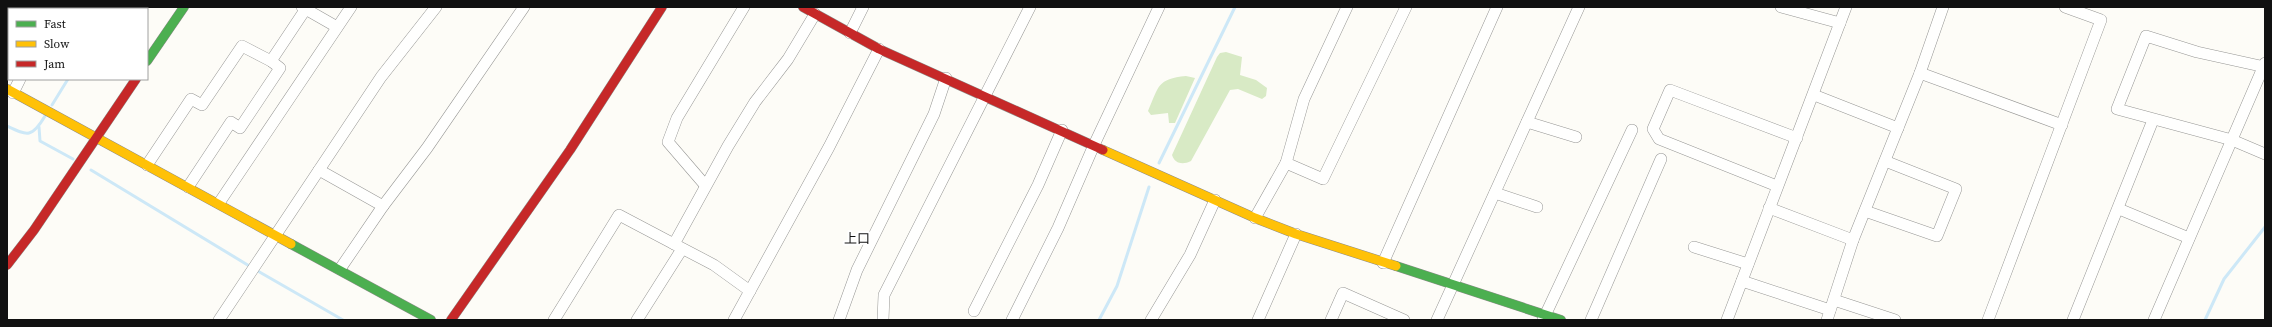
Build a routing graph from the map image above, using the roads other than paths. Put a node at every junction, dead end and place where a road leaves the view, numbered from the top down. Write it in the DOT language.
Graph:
graph roads {
  1 [pos="184,7"];
  2 [pos="351,7"];
  3 [pos="436,7"];
  4 [pos="524,7"];
  5 [pos="662,7"];
  6 [pos="744,7"];
  7 [pos="803,7"];
  8 [pos="863,7"];
  9 [pos="1030,7"];
  10 [pos="1159,7"];
  11 [pos="1347,7"];
  12 [pos="1406,7"];
  13 [pos="1497,7"];
  14 [pos="1579,7"];
  15 [pos="1781,7"];
  16 [pos="1846,7"];
  17 [pos="2065,7"];
  18 [pos="305,8"];
  19 [pos="1941,8"];
  20 [pos="2089,11"];
  21 [pos="815,14"];
  22 [pos="1840,23"];
  23 [pos="337,27"];
  24 [pos="850,33"];
  25 [pos="879,49"];
  26 [pos="148,61"];
  27 [pos="271,62"];
  28 [pos="2264,66"];
  29 [pos="1920,73"];
  30 [pos="946,78"];
  31 [pos="19,80"];
  32 [pos="135,80"];
  33 [pos="10,91"];
  34 [pos="1814,95"];
  35 [pos="984,96"];
  36 [pos="2153,120"];
  37 [pos="1527,122"];
  38 [pos="2062,125"];
  39 [pos="1898,128"];
  40 [pos="1062,130"];
  41 [pos="1632,130"];
  42 [pos="1576,137"];
  43 [pos="97,138"];
  44 [pos="1796,138"];
  45 [pos="2232,140"];
  46 [pos="1094,145"];
  47 [pos="2265,154"];
  48 [pos="1661,159"];
  49 [pos="1885,161"];
  50 [pos="1286,164"];
  51 [pos="147,165"];
  52 [pos="319,170"];
  53 [pos="705,185"];
  54 [pos="188,186"];
  55 [pos="1777,186"];
  56 [pos="1495,193"];
  57 [pos="1215,200"];
  58 [pos="218,203"];
  59 [pos="383,206"];
  60 [pos="1537,207"];
  61 [pos="1769,208"];
  62 [pos="2119,209"];
  63 [pos="1864,211"];
  64 [pos="1255,218"];
  65 [pos="275,234"];
  66 [pos="1296,234"];
  67 [pos="2189,238"];
  68 [pos="1853,240"];
  69 [pos="678,246"];
  70 [pos="1694,246"];
  71 [pos="1382,263"];
  72 [pos="1748,264"];
  73 [pos="7,265"];
  74 [pos="340,269"];
  75 [pos="1742,281"];
  76 [pos="1454,286"];
  77 [pos="750,291"];
  78 [pos="1830,310"];
  79 [pos="974,311"];
  80 [pos="1545,317"];
  81 [pos="219,320"];
  82 [pos="431,320"];
  83 [pos="451,320"];
  84 [pos="554,320"];
  85 [pos="637,320"];
  86 [pos="734,320"];
  87 [pos="839,320"];
  88 [pos="883,320"];
  89 [pos="1012,320"];
  90 [pos="1151,320"];
  91 [pos="1258,320"];
  92 [pos="1331,320"];
  93 [pos="1404,320"];
  94 [pos="1437,320"];
  95 [pos="1561,320"];
  96 [pos="1591,320"];
  97 [pos="1727,320"];
  98 [pos="1895,320"];
  99 [pos="1988,320"];
  100 [pos="2074,320"];
  101 [pos="2154,320"];
  1 -- 26 [label="street"];
  2 -- 23 [label="street"];
  3 -- 52 [label="street"];
  4 -- 59 [label="street"];
  5 -- 83 [label="street"];
  6 -- 53 [label="street"];
  7 -- 21 [label="street"];
  8 -- 24 [label="street"];
  9 -- 35 [label="street"];
  10 -- 46 [label="street"];
  11 -- 50 [label="street"];
  12 -- 50 [label="street"];
  13 -- 71 [label="street"];
  14 -- 37 [label="street"];
  15 -- 22 [label="street"];
  16 -- 22 [label="street"];
  17 -- 20 [label="street"];
  18 -- 23 [label="street"];
  18 -- 27 [label="street"];
  19 -- 29 [label="street"];
  20 -- 38 [label="street"];
  21 -- 24 [label="street"];
  21 -- 53 [label="street"];
  22 -- 34 [label="street"];
  23 -- 58 [label="street"];
  24 -- 25 [label="street"];
  25 -- 30 [label="street"];
  25 -- 77 [label="street"];
  27 -- 51 [label="street"];
  27 -- 54 [label="street"];
  28 -- 36 [label="street"];
  28 -- 45 [label="street"];
  29 -- 38 [label="street"];
  29 -- 39 [label="street"];
  30 -- 35 [label="street"];
  30 -- 87 [label="street"];
  31 -- 33 [label="street"];
  32 -- 43 [label="street"];
  33 -- 43 [label="street"];
  34 -- 39 [label="street"];
  34 -- 44 [label="street"];
  35 -- 40 [label="street"];
  35 -- 88 [label="street"];
  36 -- 45 [label="street"];
  36 -- 62 [label="street"];
  37 -- 42 [label="street"];
  37 -- 56 [label="street"];
  38 -- 99 [label="street"];
  39 -- 49 [label="street"];
  40 -- 46 [label="street"];
  40 -- 79 [label="street"];
  41 -- 80 [label="street"];
  43 -- 51 [label="street"];
  43 -- 73 [label="street"];
  44 -- 55 [label="street"];
  44 -- 55 [label="street"];
  45 -- 47 [label="street"];
  45 -- 67 [label="street"];
  46 -- 57 [label="street"];
  46 -- 89 [label="street"];
  48 -- 96 [label="street"];
  49 -- 63 [label="street"];
  49 -- 63 [label="street"];
  50 -- 64 [label="street"];
  51 -- 54 [label="street"];
  52 -- 59 [label="street"];
  52 -- 65 [label="street"];
  53 -- 69 [label="street"];
  54 -- 58 [label="street"];
  55 -- 61 [label="street"];
  56 -- 60 [label="street"];
  56 -- 76 [label="street"];
  57 -- 64 [label="street"];
  57 -- 90 [label="street"];
  58 -- 65 [label="street"];
  59 -- 74 [label="street"];
  61 -- 68 [label="street"];
  61 -- 72 [label="street"];
  62 -- 67 [label="street"];
  62 -- 100 [label="street"];
  63 -- 68 [label="street"];
  64 -- 66 [label="street"];
  65 -- 74 [label="street"];
  65 -- 81 [label="street"];
  66 -- 71 [label="street"];
  66 -- 91 [label="street"];
  67 -- 101 [label="street"];
  68 -- 78 [label="street"];
  69 -- 77 [label="street"];
  69 -- 84 [label="street"];
  69 -- 85 [label="street"];
  70 -- 72 [label="street"];
  71 -- 76 [label="street"];
  72 -- 75 [label="street"];
  74 -- 82 [label="street"];
  75 -- 78 [label="street"];
  75 -- 97 [label="street"];
  76 -- 80 [label="street"];
  76 -- 94 [label="street"];
  77 -- 86 [label="street"];
  78 -- 98 [label="street"];
  80 -- 95 [label="street"];
  92 -- 93 [label="street"];
}
